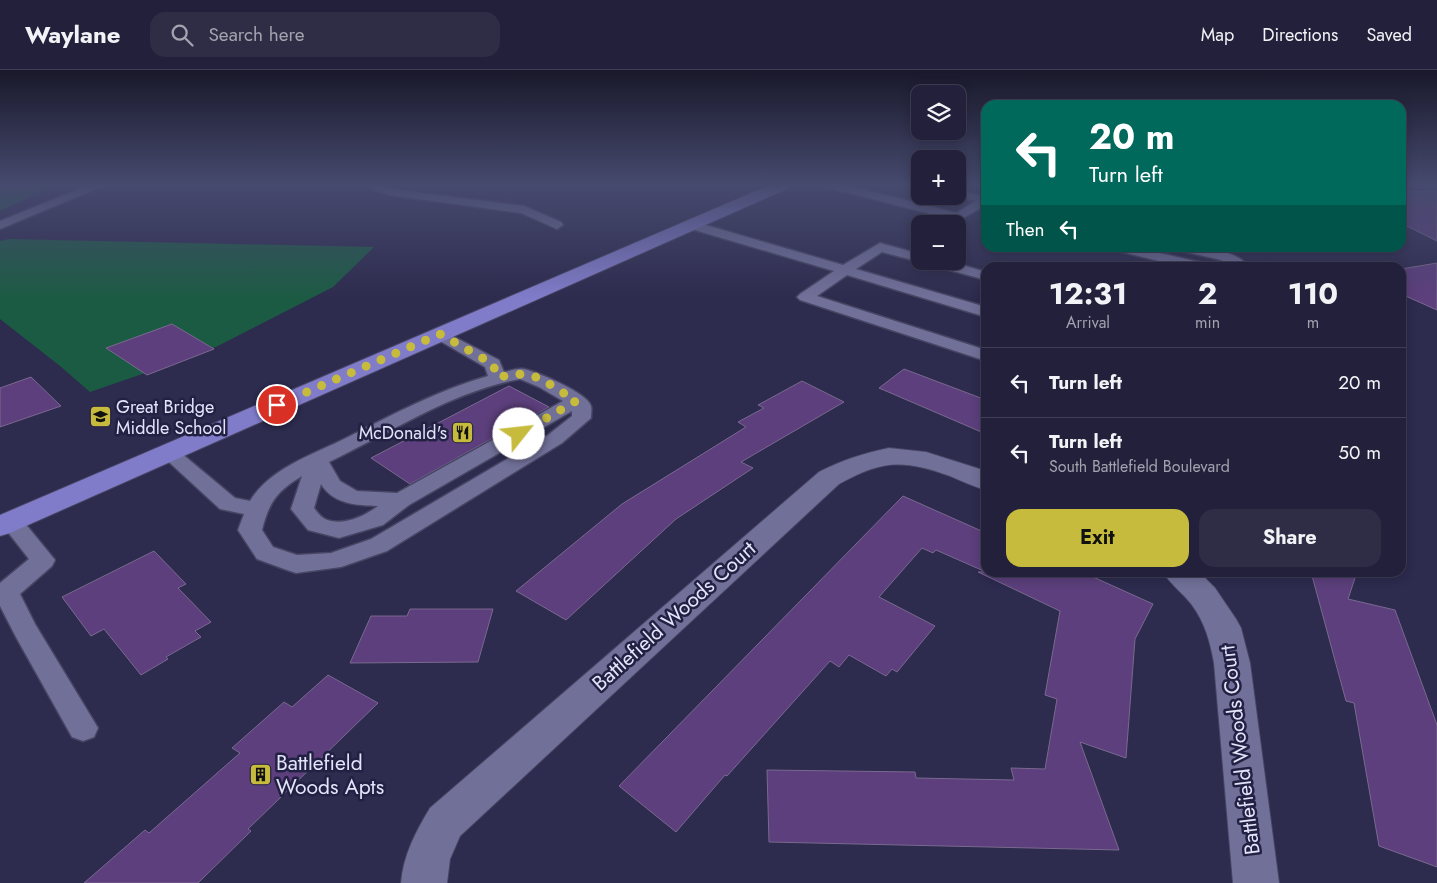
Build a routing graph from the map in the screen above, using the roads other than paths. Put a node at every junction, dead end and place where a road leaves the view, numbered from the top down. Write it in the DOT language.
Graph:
graph roads {
  1 [pos="550,223"];
  2 [pos="697,223"];
  3 [pos="692,225"];
  4 [pos="556,226"];
  5 [pos="1140,252"];
  6 [pos="1205,252"];
  7 [pos="911,256"];
  8 [pos="1182,262"];
  9 [pos="1236,262"];
  10 [pos="964,270"];
  11 [pos="845,271"];
  12 [pos="981,275"];
  13 [pos="981,311"];
  14 [pos="440,334"];
  15 [pos="981,354"];
  16 [pos="497,377"];
  17 [pos="576,401"];
  18 [pos="168,452"];
  19 [pos="318,460"];
  20 [pos="981,479"];
  21 [pos="401,500"];
  22 [pos="256,509"];
  23 [pos="6,524"];
  24 [pos="1184,577"];
  25 [pos="83,728"];
  26 [pos="424,883"];
  27 [pos="1256,883"];
  1 -- 4 [label="lane"];
  2 -- 3 [label="main road"];
  3 -- 11 [label="lane"];
  3 -- 14 [label="main road"];
  5 -- 8 [label="lane"];
  6 -- 9 [label="lane"];
  7 -- 11 [label="lane"];
  10 -- 12 [label="lane"];
  11 -- 13 [label="lane"];
  11 -- 15 [label="lane"];
  14 -- 16 [label="lane"];
  14 -- 18 [label="main road"];
  16 -- 17 [label="lane"];
  16 -- 19 [label="lane"];
  17 -- 21 [label="lane"];
  17 -- 22 [label="lane"];
  18 -- 22 [label="lane"];
  18 -- 23 [label="main road"];
  19 -- 21 [label="lane"];
  19 -- 21 [label="lane"];
  19 -- 22 [label="lane"];
  20 -- 26 [label="street, Battlefield Woods Court"];
  23 -- 25 [label="lane"];
  24 -- 27 [label="street, Battlefield Woods Court"];
}
